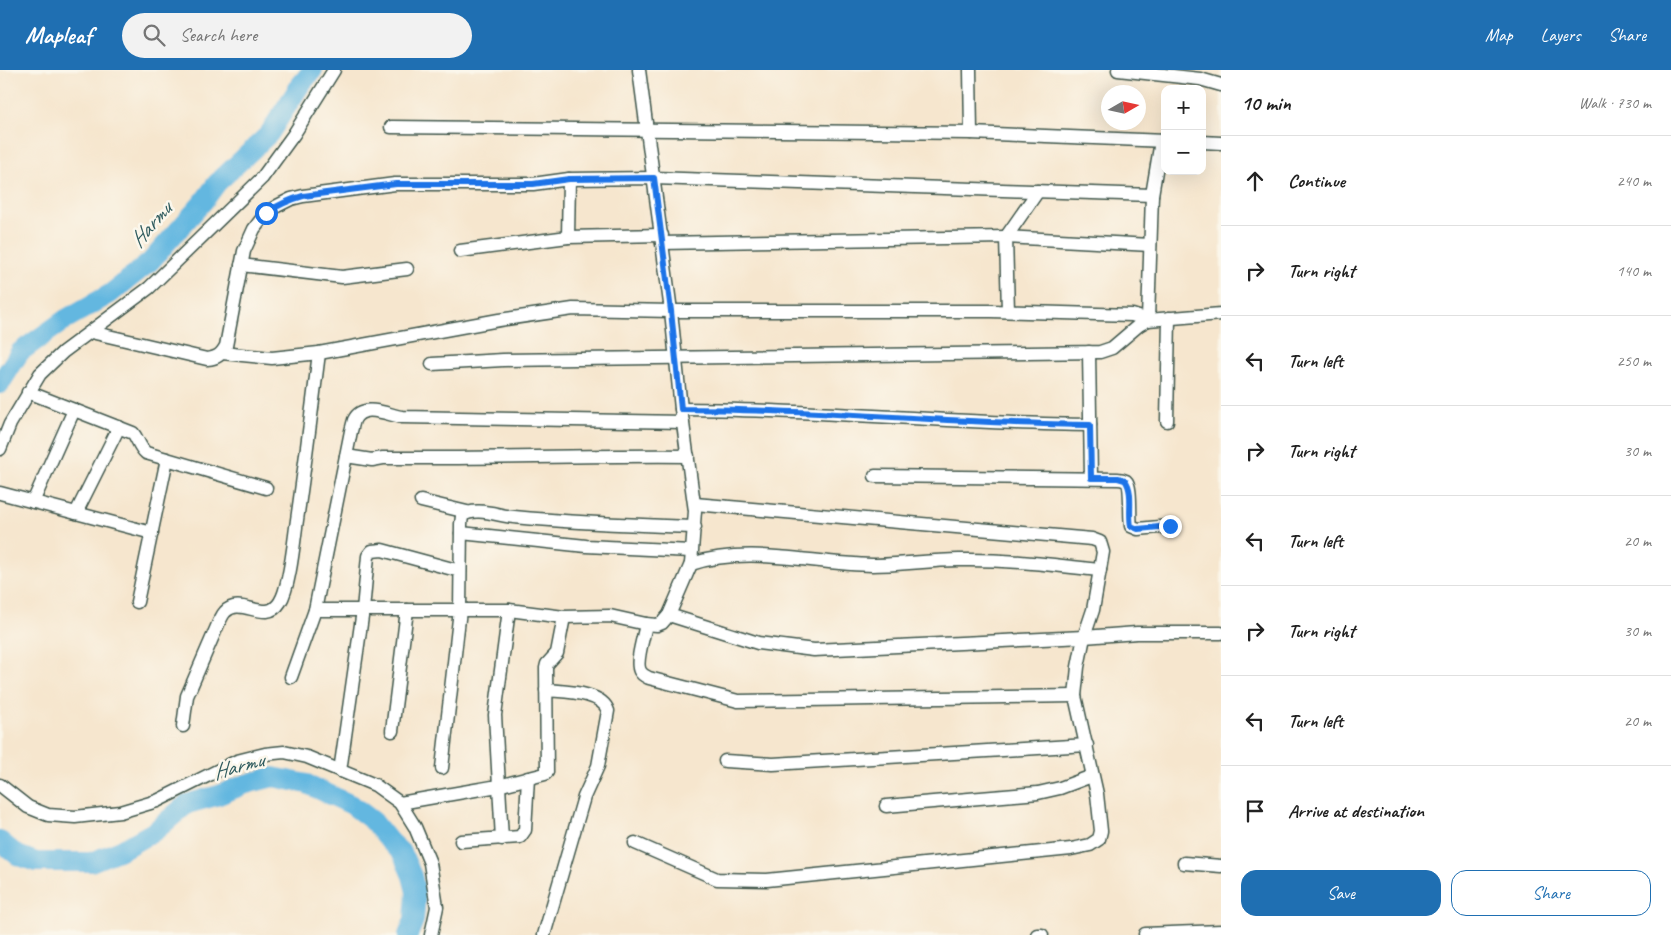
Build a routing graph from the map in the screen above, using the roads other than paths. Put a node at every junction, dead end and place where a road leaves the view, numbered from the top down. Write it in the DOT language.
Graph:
graph roads {
  1 [pos="334,70"];
  2 [pos="639,70"];
  3 [pos="970,70"];
  4 [pos="1118,70"];
  5 [pos="1221,85"];
  6 [pos="391,127"];
  7 [pos="648,128"];
  8 [pos="971,133"];
  9 [pos="1161,141"];
  10 [pos="1206,142"];
  11 [pos="1221,143"];
  12 [pos="1161,151"];
  13 [pos="654,178"];
  14 [pos="569,179"];
  15 [pos="1038,191"];
  16 [pos="1152,195"];
  17 [pos="568,237"];
  18 [pos="1006,237"];
  19 [pos="662,239"];
  20 [pos="1150,245"];
  21 [pos="460,251"];
  22 [pos="241,265"];
  23 [pos="408,269"];
  24 [pos="671,311"];
  25 [pos="1008,311"];
  26 [pos="1221,314"];
  27 [pos="1169,318"];
  28 [pos="1148,320"];
  29 [pos="91,332"];
  30 [pos="1088,352"];
  31 [pos="222,353"];
  32 [pos="319,353"];
  33 [pos="676,358"];
  34 [pos="432,364"];
  35 [pos="28,392"];
  36 [pos="681,409"];
  37 [pos="74,410"];
  38 [pos="1167,421"];
  39 [pos="683,422"];
  40 [pos="1090,425"];
  41 [pos="118,427"];
  42 [pos="0,449"];
  43 [pos="346,456"];
  44 [pos="688,456"];
  45 [pos="167,459"];
  46 [pos="874,476"];
  47 [pos="1091,478"];
  48 [pos="266,488"];
  49 [pos="0,494"];
  50 [pos="421,501"];
  51 [pos="33,502"];
  52 [pos="695,504"];
  53 [pos="467,512"];
  54 [pos="76,513"];
  55 [pos="1170,526"];
  56 [pos="695,527"];
  57 [pos="152,533"];
  58 [pos="461,533"];
  59 [pos="691,557"];
  60 [pos="1100,570"];
  61 [pos="460,571"];
  62 [pos="138,602"];
  63 [pos="315,610"];
  64 [pos="364,610"];
  65 [pos="406,610"];
  66 [pos="460,610"];
  67 [pos="510,610"];
  68 [pos="669,615"];
  69 [pos="564,616"];
  70 [pos="646,624"];
  71 [pos="1221,633"];
  72 [pos="1084,638"];
  73 [pos="291,677"];
  74 [pos="546,690"];
  75 [pos="1075,696"];
  76 [pos="183,726"];
  77 [pos="392,731"];
  78 [pos="1087,745"];
  79 [pos="725,761"];
  80 [pos="442,768"];
  81 [pos="340,771"];
  82 [pos="1092,776"];
  83 [pos="528,778"];
  84 [pos="0,785"];
  85 [pos="498,786"];
  86 [pos="400,803"];
  87 [pos="886,806"];
  88 [pos="502,839"];
  89 [pos="461,841"];
  90 [pos="635,843"];
  91 [pos="1184,863"];
  92 [pos="1221,866"];
  93 [pos="1221,931"];
  94 [pos="548,934"];
  95 [pos="1144,934"];
  96 [pos="431,935"];
  97 [pos="1037,935"];
  98 [pos="1042,935"];
  1 -- 29 [label="street"];
  2 -- 7 [label="street"];
  3 -- 8 [label="street"];
  4 -- 5 [label="street"];
  6 -- 7 [label="street"];
  7 -- 8 [label="street"];
  7 -- 13 [label="street"];
  8 -- 9 [label="street"];
  10 -- 11 [label="street"];
  12 -- 16 [label="street"];
  13 -- 14 [label="street"];
  13 -- 15 [label="street"];
  13 -- 19 [label="street"];
  14 -- 17 [label="street"];
  14 -- 22 [label="street"];
  15 -- 16 [label="street"];
  15 -- 18 [label="street"];
  16 -- 20 [label="street"];
  17 -- 19 [label="street"];
  17 -- 21 [label="street"];
  18 -- 19 [label="street"];
  18 -- 20 [label="street"];
  18 -- 25 [label="street"];
  19 -- 24 [label="street"];
  20 -- 28 [label="street"];
  22 -- 23 [label="street"];
  22 -- 31 [label="street"];
  24 -- 25 [label="street"];
  24 -- 32 [label="street"];
  24 -- 33 [label="street"];
  25 -- 28 [label="street"];
  26 -- 27 [label="street"];
  27 -- 28 [label="street"];
  27 -- 38 [label="street"];
  28 -- 30 [label="street"];
  29 -- 31 [label="street"];
  29 -- 35 [label="street"];
  30 -- 33 [label="street"];
  30 -- 40 [label="street"];
  31 -- 32 [label="street"];
  32 -- 76 [label="street"];
  33 -- 34 [label="street"];
  33 -- 36 [label="street"];
  35 -- 37 [label="street"];
  35 -- 42 [label="street"];
  36 -- 39 [label="street"];
  36 -- 40 [label="street"];
  37 -- 41 [label="street"];
  37 -- 51 [label="street"];
  39 -- 43 [label="street"];
  39 -- 44 [label="street"];
  40 -- 47 [label="street"];
  41 -- 45 [label="street"];
  41 -- 54 [label="street"];
  43 -- 44 [label="street"];
  43 -- 63 [label="street"];
  44 -- 52 [label="street"];
  45 -- 48 [label="street"];
  45 -- 57 [label="street"];
  46 -- 47 [label="street"];
  47 -- 55 [label="street"];
  49 -- 51 [label="street"];
  50 -- 53 [label="street"];
  51 -- 54 [label="street"];
  52 -- 56 [label="street"];
  52 -- 60 [label="street"];
  53 -- 56 [label="street"];
  53 -- 58 [label="street"];
  54 -- 57 [label="street"];
  56 -- 59 [label="street"];
  57 -- 62 [label="street"];
  58 -- 59 [label="street"];
  58 -- 61 [label="street"];
  59 -- 60 [label="street"];
  59 -- 68 [label="street"];
  60 -- 72 [label="street"];
  61 -- 64 [label="street"];
  61 -- 66 [label="street"];
  63 -- 64 [label="street"];
  63 -- 73 [label="street"];
  64 -- 65 [label="street"];
  64 -- 81 [label="street"];
  65 -- 66 [label="street"];
  65 -- 77 [label="street"];
  66 -- 67 [label="street"];
  66 -- 80 [label="street"];
  67 -- 69 [label="street"];
  67 -- 85 [label="street"];
  68 -- 70 [label="street"];
  68 -- 72 [label="street"];
  69 -- 70 [label="street"];
  69 -- 74 [label="street"];
  70 -- 75 [label="street"];
  71 -- 72 [label="street"];
  72 -- 75 [label="street"];
  74 -- 83 [label="street"];
  74 -- 94 [label="street"];
  75 -- 78 [label="street"];
  78 -- 79 [label="street"];
  78 -- 82 [label="street"];
  81 -- 84 [label="street"];
  81 -- 86 [label="street"];
  82 -- 87 [label="street"];
  82 -- 90 [label="street"];
  83 -- 85 [label="street"];
  83 -- 88 [label="street"];
  85 -- 86 [label="street"];
  85 -- 88 [label="street"];
  86 -- 96 [label="street"];
  88 -- 89 [label="street"];
  91 -- 92 [label="street"];
  93 -- 95 [label="street"];
  97 -- 98 [label="street"];
}
